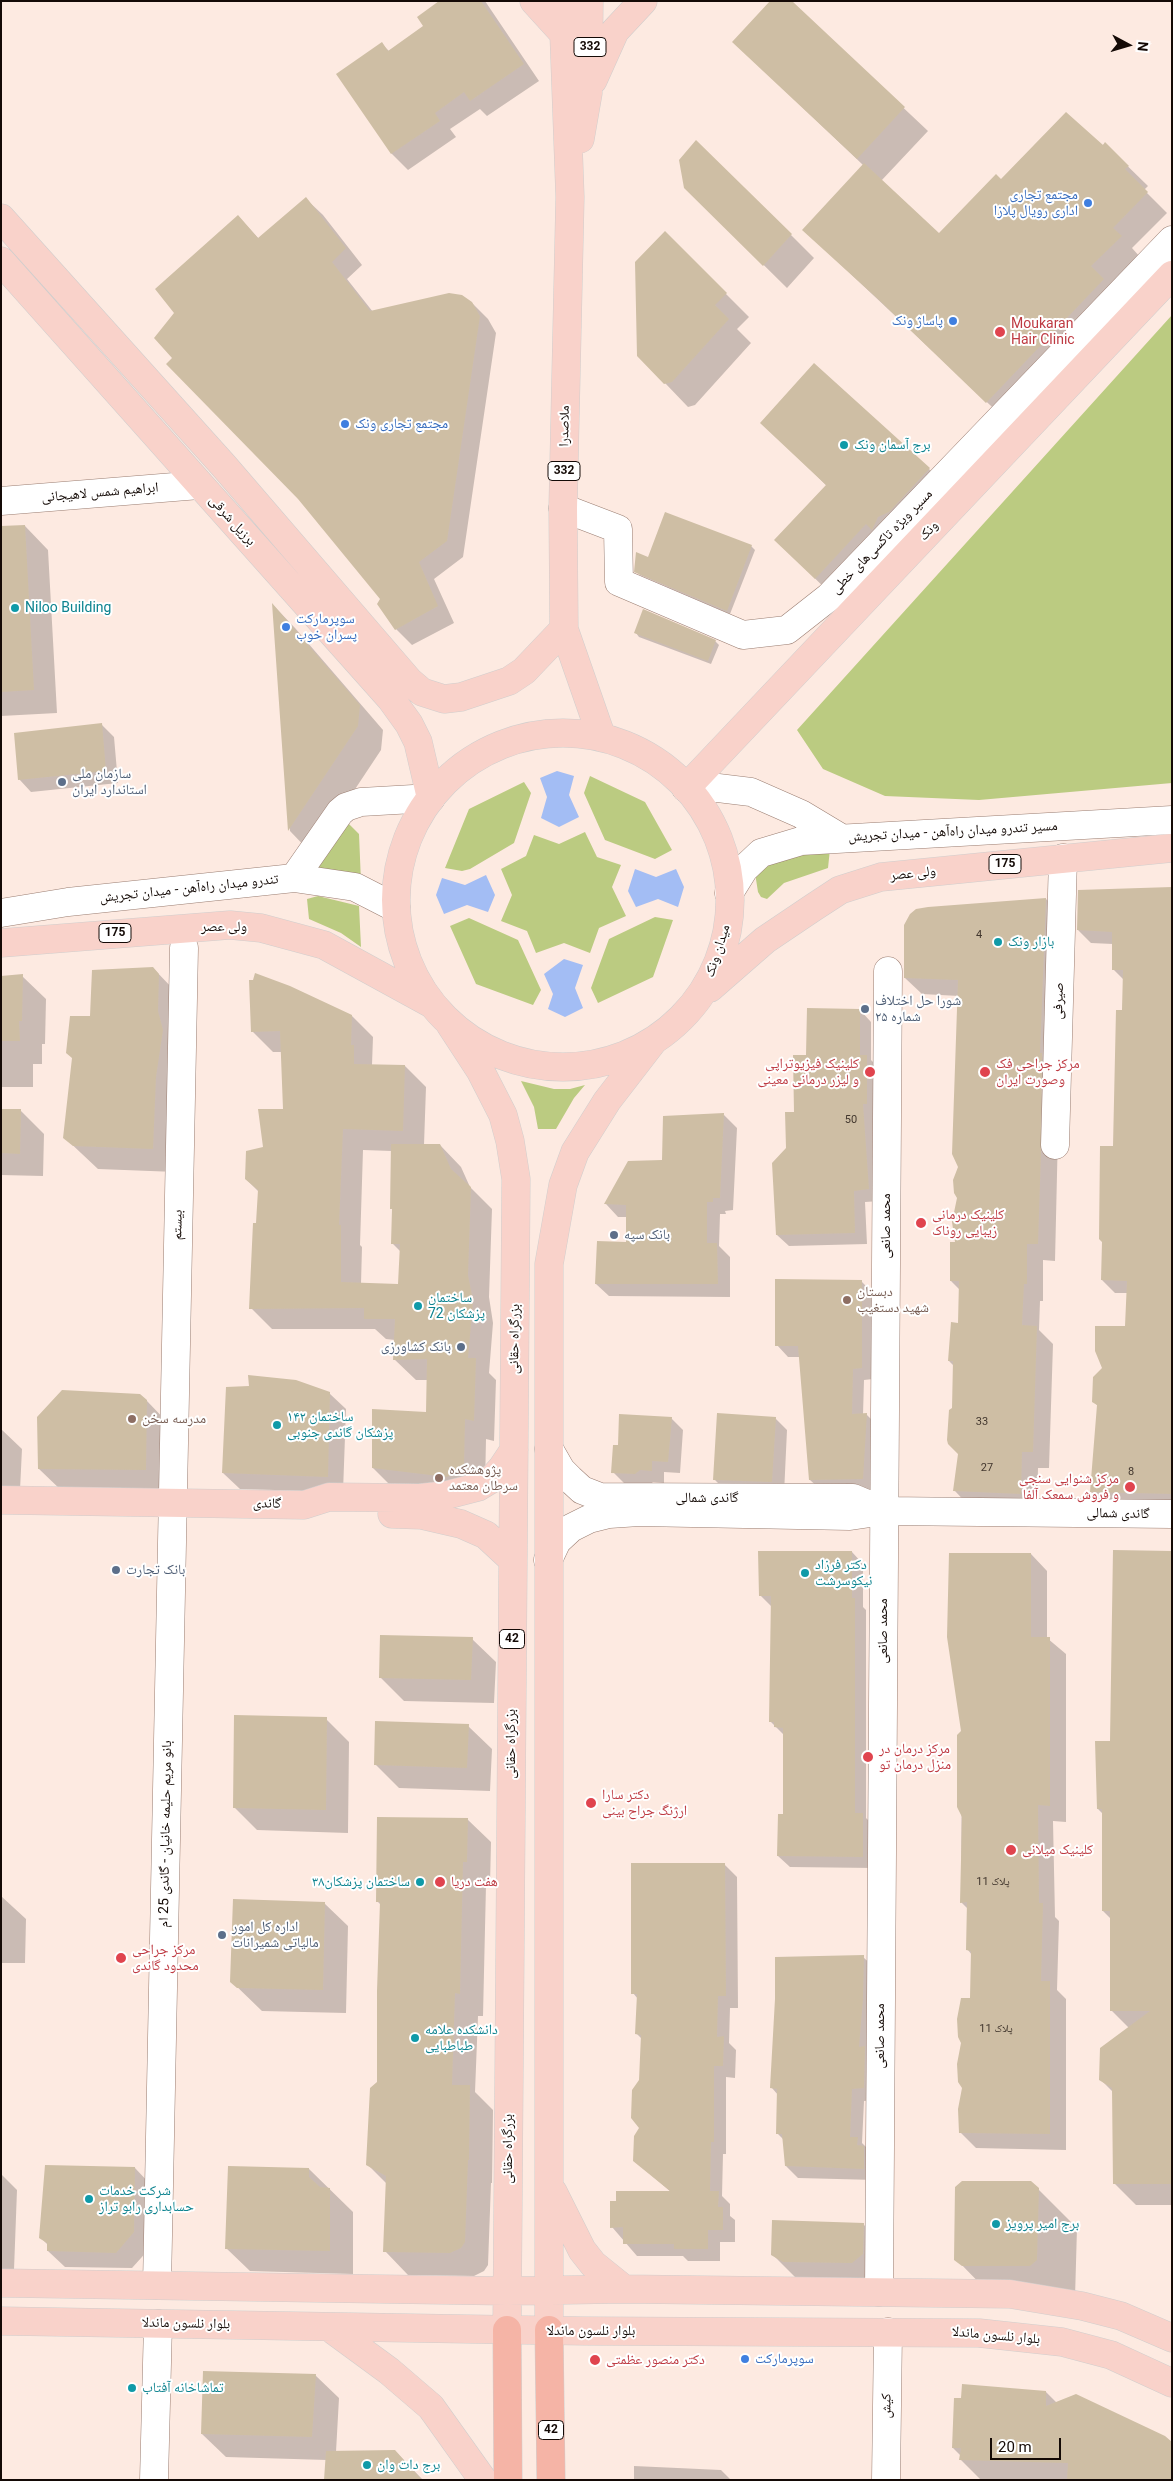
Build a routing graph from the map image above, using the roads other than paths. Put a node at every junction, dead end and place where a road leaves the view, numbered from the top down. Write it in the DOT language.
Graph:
graph roads {
  1 [pos="534,1"];
  2 [pos="567,1"];
  3 [pos="589,1"];
  4 [pos="643,1"];
  5 [pos="564,34"];
  6 [pos="588,93"];
  7 [pos="570,197"];
  8 [pos="1,218"];
  9 [pos="1172,240"];
  10 [pos="1,261"];
  11 [pos="1172,275"];
  12 [pos="199,485"];
  13 [pos="1,501"];
  14 [pos="564,508"];
  15 [pos="564,629"];
  16 [pos="602,738"];
  17 [pos="686,788"];
  18 [pos="431,798"];
  19 [pos="1172,820"];
  20 [pos="841,838"];
  21 [pos="1172,848"];
  22 [pos="1063,858"];
  23 [pos="294,878"];
  24 [pos="729,893"];
  25 [pos="396,908"];
  26 [pos="1,913"];
  27 [pos="1,943"];
  28 [pos="184,948"];
  29 [pos="888,971"];
  30 [pos="694,1003"];
  31 [pos="431,1004"];
  32 [pos="450,1024"];
  33 [pos="654,1040"];
  34 [pos="1055,1145"];
  35 [pos="549,1448"];
  36 [pos="514,1450"];
  37 [pos="1,1500"];
  38 [pos="173,1502"];
  39 [pos="304,1504"];
  40 [pos="884,1511"];
  41 [pos="1172,1514"];
  42 [pos="513,1560"];
  43 [pos="548,1560"];
  44 [pos="549,2181"];
  45 [pos="1,2283"];
  46 [pos="157,2285"];
  47 [pos="624,2289"];
  48 [pos="550,2290"];
  49 [pos="507,2291"];
  50 [pos="879,2292"];
  51 [pos="1,2321"];
  52 [pos="158,2324"];
  53 [pos="328,2327"];
  54 [pos="507,2330"];
  55 [pos="550,2330"];
  56 [pos="888,2332"];
  57 [pos="1172,2338"];
  58 [pos="1172,2383"];
  59 [pos="154,2480"];
  60 [pos="483,2480"];
  61 [pos="508,2480"];
  62 [pos="551,2480"];
  63 [pos="886,2480"];
  1 -- 5 [label="main road"];
  2 -- 5 [label="main road, ملاصدرا / 332"];
  3 -- 6 [label="main road, ملاصدرا / 332"];
  4 -- 6 [label="main road, ملاصدرا / 332"];
  5 -- 7 [label="main road, ملاصدرا / 332"];
  6 -- 7 [label="main road, ملاصدرا / 332"];
  7 -- 14 [label="main road, ملاصدرا / 332"];
  8 -- 15 [label="main road"];
  9 -- 14 [label="street, مسیر ویژه تاکسی‌های خطی"];
  10 -- 12 [label="main road, برزیل شرقی"];
  11 -- 17 [label="main road, ونک"];
  12 -- 13 [label="street, ابراهیم شمس لاهیجانی"];
  12 -- 18 [label="main road, برزیل شرقی"];
  14 -- 15 [label="main road, ملاصدرا / 332"];
  15 -- 16 [label="main road, ملاصدرا / 332"];
  16 -- 17 [label="main road, میدان ونک"];
  16 -- 18 [label="main road, میدان ونک"];
  17 -- 20 [label="street, مسیر تندرو میدان راه‌آهن - میدان تجریش"];
  17 -- 24 [label="main road, میدان ونک"];
  18 -- 23 [label="street, تندرو میدان راه‌آهن - میدان تجریش"];
  18 -- 25 [label="main road, میدان ونک"];
  19 -- 20 [label="street, مسیر تندرو میدان راه‌آهن - میدان تجریش"];
  20 -- 24 [label="street"];
  21 -- 22 [label="main road, ولی عصر / 175"];
  22 -- 30 [label="main road, ولی عصر / 175"];
  22 -- 34 [label="street, صیرفی"];
  23 -- 25 [label="street"];
  23 -- 26 [label="street, تندرو میدان راه‌آهن - میدان تجریش"];
  24 -- 30 [label="main road, میدان ونک"];
  25 -- 31 [label="main road, میدان ونک"];
  27 -- 31 [label="main road, ولی عصر / 175"];
  28 -- 38 [label="street, بیستم"];
  29 -- 40 [label="street, محمد صانعی"];
  30 -- 33 [label="main road, میدان ونک"];
  31 -- 32 [label="main road, میدان ونک"];
  32 -- 33 [label="main road, میدان ونک"];
  32 -- 36 [label="main road, بزرگراه حقانی / 42"];
  33 -- 35 [label="main road, 42"];
  35 -- 40 [label="street, گاندی شمالی"];
  35 -- 43 [label="main road, 42"];
  36 -- 39 [label="main road, گاندی"];
  36 -- 42 [label="main road, بزرگراه حقانی / 42"];
  37 -- 38 [label="main road, گاندی"];
  38 -- 39 [label="main road, گاندی"];
  38 -- 46 [label="street, بانو مریم حلیمه خانیان - گاندی 25 ام"];
  39 -- 42 [label="main road"];
  40 -- 41 [label="street, گاندی شمالی"];
  40 -- 43 [label="street, گاندی شمالی"];
  40 -- 50 [label="street, محمد صانعی"];
  42 -- 49 [label="main road, بزرگراه حقانی / 42"];
  43 -- 44 [label="main road, 42"];
  44 -- 47 [label="main road"];
  44 -- 48 [label="main road, 42"];
  45 -- 46 [label="main road"];
  46 -- 49 [label="main road"];
  47 -- 48 [label="main road"];
  47 -- 50 [label="main road"];
  48 -- 49 [label="main road"];
  48 -- 55 [label="main road, 42"];
  49 -- 54 [label="main road, بزرگراه حقانی / 42"];
  50 -- 57 [label="main road"];
  51 -- 52 [label="main road, بلوار نلسون ماندلا"];
  52 -- 53 [label="main road, بلوار نلسون ماندلا"];
  52 -- 59 [label="street"];
  53 -- 54 [label="main road, بلوار نلسون ماندلا"];
  53 -- 60 [label="main road"];
  54 -- 55 [label="main road, بلوار نلسون ماندلا"];
  54 -- 61 [label="highway, بزرگراه حقانی / 42"];
  55 -- 56 [label="main road, بلوار نلسون ماندلا"];
  55 -- 62 [label="highway, 42"];
  56 -- 58 [label="main road, بلوار نلسون ماندلا"];
  56 -- 63 [label="street, کیش"];
}
